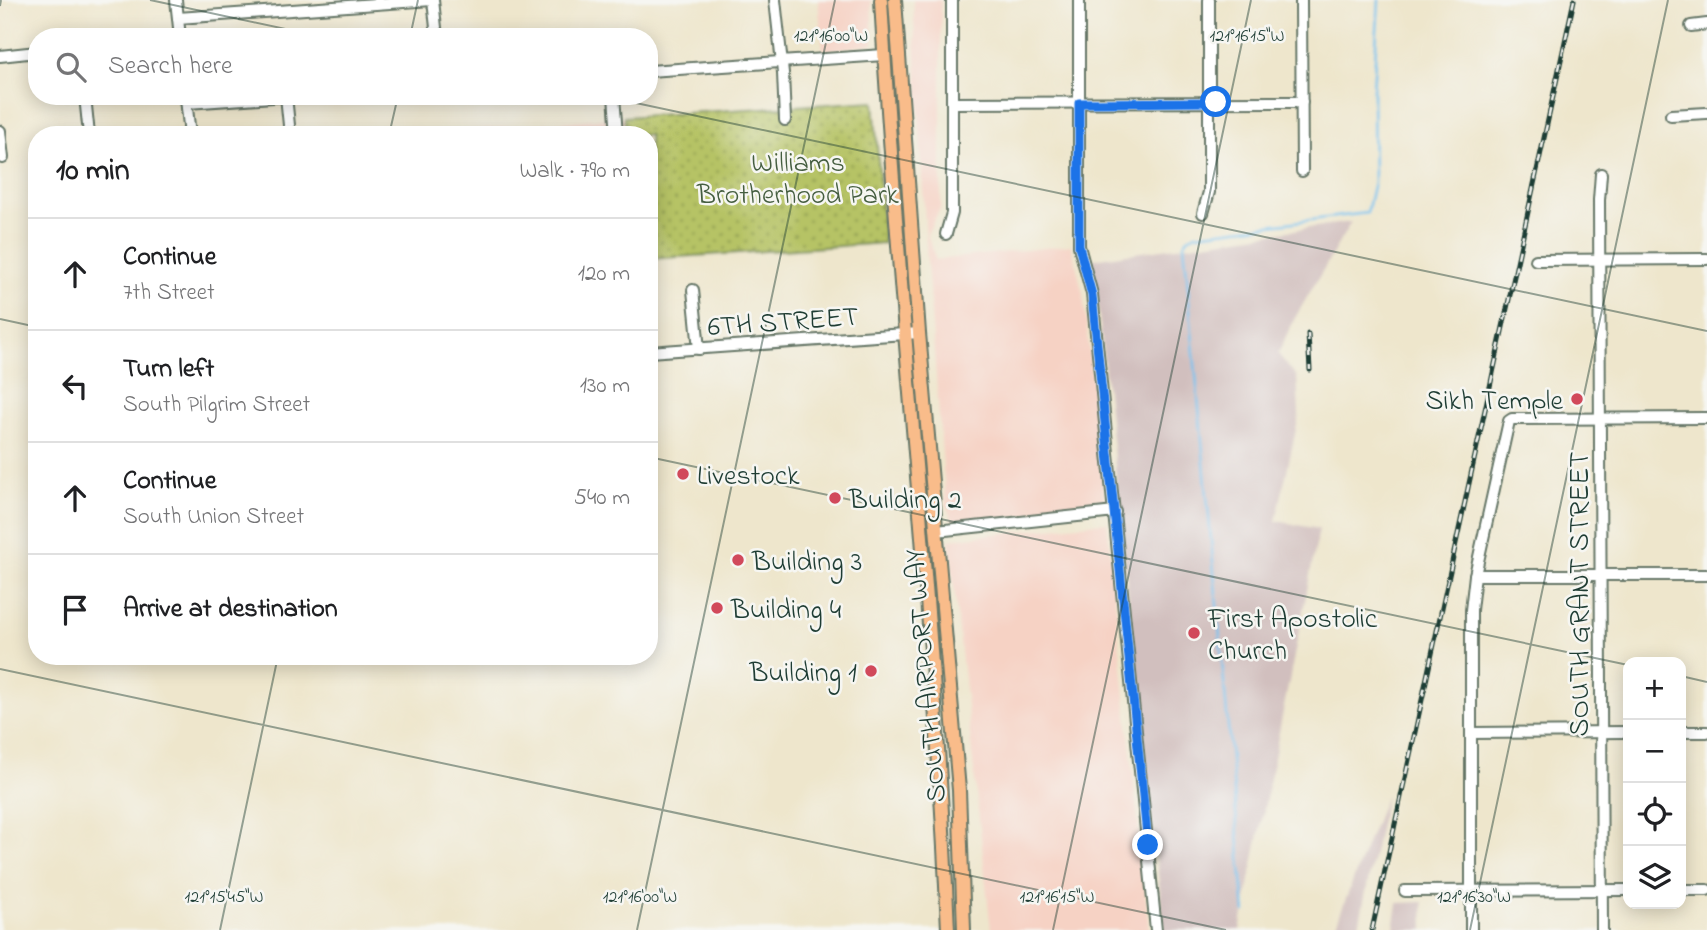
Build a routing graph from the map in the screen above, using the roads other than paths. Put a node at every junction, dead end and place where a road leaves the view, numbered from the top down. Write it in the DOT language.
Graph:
graph roads {
  1 [pos="176,0"];
  2 [pos="432,0"];
  3 [pos="775,0"];
  4 [pos="881,0"];
  5 [pos="895,0"];
  6 [pos="952,0"];
  7 [pos="1079,0"];
  8 [pos="1209,0"];
  9 [pos="1301,0"];
  10 [pos="178,18"];
  11 [pos="1707,24"];
  12 [pos="1691,26"];
  13 [pos="179,28"];
  14 [pos="436,28"];
  15 [pos="28,53"];
  16 [pos="884,55"];
  17 [pos="0,56"];
  18 [pos="781,62"];
  19 [pos="658,70"];
  20 [pos="1302,102"];
  21 [pos="953,103"];
  22 [pos="1079,103"];
  23 [pos="1209,103"];
  24 [pos="86,105"];
  25 [pos="187,105"];
  26 [pos="288,105"];
  27 [pos="615,105"];
  28 [pos="1707,113"];
  29 [pos="1671,116"];
  30 [pos="785,120"];
  31 [pos="88,126"];
  32 [pos="189,126"];
  33 [pos="289,126"];
  34 [pos="616,126"];
  35 [pos="0,131"];
  36 [pos="3,158"];
  37 [pos="1302,171"];
  38 [pos="1601,174"];
  39 [pos="1203,214"];
  40 [pos="946,233"];
  41 [pos="1707,259"];
  42 [pos="1536,260"];
  43 [pos="1600,260"];
  44 [pos="692,290"];
  45 [pos="919,332"];
  46 [pos="904,334"];
  47 [pos="699,349"];
  48 [pos="658,351"];
  49 [pos="1707,418"];
  50 [pos="1600,419"];
  51 [pos="1115,512"];
  52 [pos="936,531"];
  53 [pos="1475,575"];
  54 [pos="1601,575"];
  55 [pos="1707,575"];
  56 [pos="1601,732"];
  57 [pos="1623,732"];
  58 [pos="1686,732"];
  59 [pos="1707,732"];
  60 [pos="1471,733"];
  61 [pos="1471,890"];
  62 [pos="1601,890"];
  63 [pos="1623,890"];
  64 [pos="1686,890"];
  65 [pos="1707,890"];
  66 [pos="1405,891"];
  67 [pos="947,930"];
  68 [pos="964,930"];
  69 [pos="1156,930"];
  70 [pos="1471,930"];
  71 [pos="1602,930"];
  1 -- 10 [label="street"];
  2 -- 10 [label="street"];
  2 -- 14 [label="street"];
  3 -- 18 [label="street"];
  4 -- 16 [label="main road, SOUTH AIRPORT WAY"];
  5 -- 45 [label="main road, SOUTH AIRPORT WAY"];
  6 -- 21 [label="street"];
  7 -- 22 [label="street"];
  8 -- 23 [label="street"];
  9 -- 20 [label="street"];
  10 -- 13 [label="street"];
  11 -- 12 [label="street"];
  15 -- 17 [label="street"];
  16 -- 18 [label="street"];
  16 -- 46 [label="main road, SOUTH AIRPORT WAY"];
  18 -- 19 [label="street"];
  18 -- 30 [label="street"];
  20 -- 23 [label="street"];
  20 -- 37 [label="street"];
  21 -- 22 [label="street"];
  21 -- 40 [label="street"];
  22 -- 23 [label="street"];
  22 -- 51 [label="street"];
  23 -- 39 [label="street"];
  24 -- 31 [label="street"];
  25 -- 32 [label="street"];
  26 -- 33 [label="street"];
  27 -- 34 [label="street"];
  28 -- 29 [label="street"];
  35 -- 36 [label="street"];
  38 -- 43 [label="street, SOUTH GRANT STREET"];
  41 -- 43 [label="street"];
  42 -- 43 [label="street"];
  43 -- 50 [label="street, SOUTH GRANT STREET"];
  44 -- 47 [label="street"];
  45 -- 46 [label="street, 6TH STREET"];
  45 -- 52 [label="main road, SOUTH AIRPORT WAY"];
  46 -- 47 [label="street, 6TH STREET"];
  46 -- 67 [label="main road, SOUTH AIRPORT WAY"];
  47 -- 48 [label="street, 6TH STREET"];
  49 -- 50 [label="street"];
  50 -- 53 [label="street"];
  50 -- 54 [label="street, SOUTH GRANT STREET"];
  51 -- 52 [label="street"];
  51 -- 69 [label="street"];
  52 -- 68 [label="main road, SOUTH AIRPORT WAY"];
  53 -- 54 [label="street"];
  53 -- 60 [label="street"];
  54 -- 55 [label="street"];
  54 -- 56 [label="street, SOUTH GRANT STREET"];
  56 -- 57 [label="street"];
  56 -- 60 [label="street"];
  56 -- 62 [label="street, SOUTH GRANT STREET"];
  58 -- 59 [label="street"];
  60 -- 61 [label="street"];
  61 -- 62 [label="street"];
  61 -- 66 [label="street"];
  61 -- 70 [label="street"];
  62 -- 63 [label="street"];
  62 -- 71 [label="street, SOUTH GRANT STREET"];
  64 -- 65 [label="street"];
}
